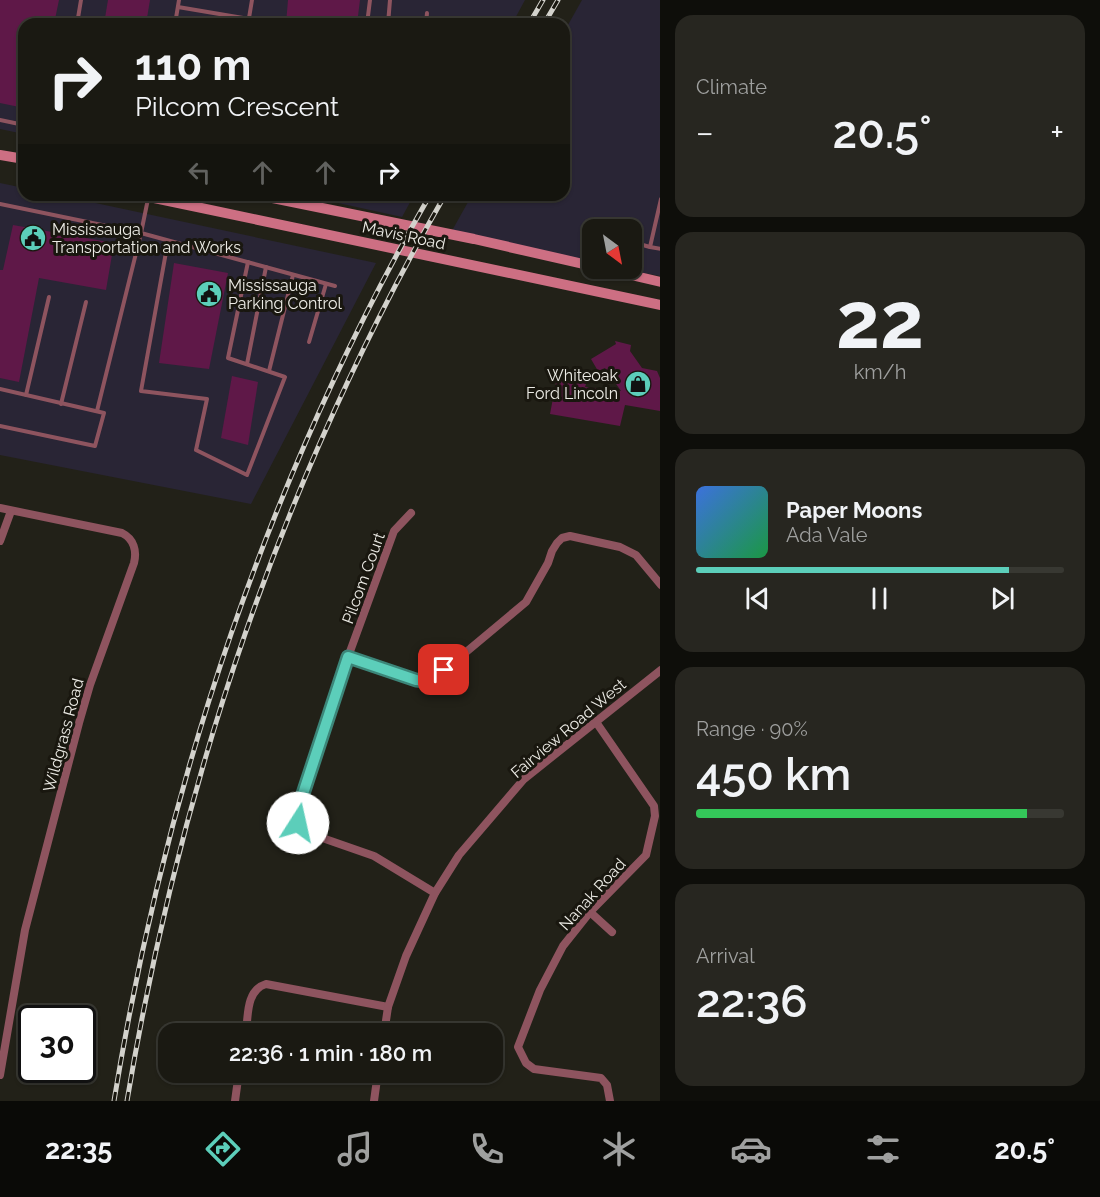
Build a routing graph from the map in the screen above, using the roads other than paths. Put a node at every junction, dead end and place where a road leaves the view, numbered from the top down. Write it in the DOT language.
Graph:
graph roads {
  1 [pos="81,0"];
  2 [pos="179,0"];
  3 [pos="252,0"];
  4 [pos="370,0"];
  5 [pos="390,0"];
  6 [pos="178,7"];
  7 [pos="427,13"];
  8 [pos="78,18"];
  9 [pos="176,18"];
  10 [pos="230,18"];
  11 [pos="250,18"];
  12 [pos="368,18"];
  13 [pos="388,18"];
  14 [pos="427,18"];
  15 [pos="0,120"];
  16 [pos="18,124"];
  17 [pos="0,155"];
  18 [pos="18,158"];
  19 [pos="660,199"];
  20 [pos="145,201"];
  21 [pos="170,201"];
  22 [pos="287,201"];
  23 [pos="0,204"];
  24 [pos="141,233"];
  25 [pos="168,241"];
  26 [pos="642,245"];
  27 [pos="650,247"];
  28 [pos="660,249"];
  29 [pos="248,262"];
  30 [pos="582,264"];
  31 [pos="266,267"];
  32 [pos="293,274"];
  33 [pos="642,278"];
  34 [pos="660,282"];
  35 [pos="326,284"];
  36 [pos="335,286"];
  37 [pos="49,297"];
  38 [pos="86,302"];
  39 [pos="660,305"];
  40 [pos="309,342"];
  41 [pos="247,364"];
  42 [pos="269,371"];
  43 [pos="0,389"];
  44 [pos="26,395"];
  45 [pos="61,404"];
  46 [pos="97,411"];
  47 [pos="0,426"];
  48 [pos="0,508"];
  49 [pos="11,511"];
  50 [pos="411,513"];
  51 [pos="0,541"];
  52 [pos="660,585"];
  53 [pos="348,657"];
  54 [pos="660,670"];
  55 [pos="597,722"];
  56 [pos="435,893"];
  57 [pos="590,912"];
  58 [pos="612,932"];
  59 [pos="388,1007"];
  60 [pos="248,1023"];
  61 [pos="386,1023"];
  62 [pos="4,1030"];
  63 [pos="0,1075"];
  64 [pos="237,1083"];
  65 [pos="376,1083"];
  66 [pos="235,1101"];
  67 [pos="374,1101"];
  68 [pos="609,1101"];
  1 -- 8 [label="lane"];
  2 -- 6 [label="lane"];
  3 -- 11 [label="lane"];
  4 -- 12 [label="lane"];
  5 -- 13 [label="lane"];
  6 -- 9 [label="lane"];
  6 -- 10 [label="lane"];
  7 -- 14 [label="lane"];
  15 -- 16 [label="lane"];
  17 -- 18 [label="main road"];
  19 -- 27 [label="lane"];
  20 -- 24 [label="lane"];
  21 -- 39 [label="main road, Mavis Road"];
  22 -- 30 [label="main road, Mavis Road"];
  23 -- 24 [label="lane"];
  24 -- 25 [label="lane"];
  24 -- 46 [label="lane"];
  25 -- 29 [label="lane"];
  25 -- 42 [label="lane"];
  26 -- 27 [label="lane"];
  27 -- 28 [label="lane"];
  29 -- 31 [label="lane"];
  29 -- 41 [label="lane"];
  31 -- 32 [label="lane"];
  31 -- 41 [label="lane"];
  32 -- 35 [label="lane"];
  32 -- 42 [label="lane"];
  33 -- 34 [label="main road"];
  35 -- 36 [label="lane"];
  35 -- 40 [label="lane"];
  37 -- 44 [label="lane"];
  38 -- 45 [label="lane"];
  41 -- 42 [label="lane"];
  43 -- 44 [label="lane"];
  44 -- 45 [label="lane"];
  45 -- 46 [label="lane"];
  46 -- 47 [label="lane"];
  48 -- 49 [label="street, Wildgrass Road"];
  49 -- 51 [label="street"];
  49 -- 62 [label="street, Wildgrass Road"];
  50 -- 53 [label="street, Pilcom Court"];
  52 -- 53 [label="street"];
  53 -- 56 [label="street, Pilcom Court"];
  54 -- 55 [label="street, Fairview Road West"];
  55 -- 56 [label="street, Fairview Road West"];
  55 -- 57 [label="street, Nanak Road"];
  56 -- 59 [label="street, Fairview Road West"];
  57 -- 58 [label="street"];
  57 -- 68 [label="street, Nanak Road"];
  59 -- 60 [label="street"];
  59 -- 61 [label="street, Fairview Road West"];
  62 -- 63 [label="street, Wildgrass Road"];
  64 -- 66 [label="street"];
  65 -- 67 [label="street"];
}
